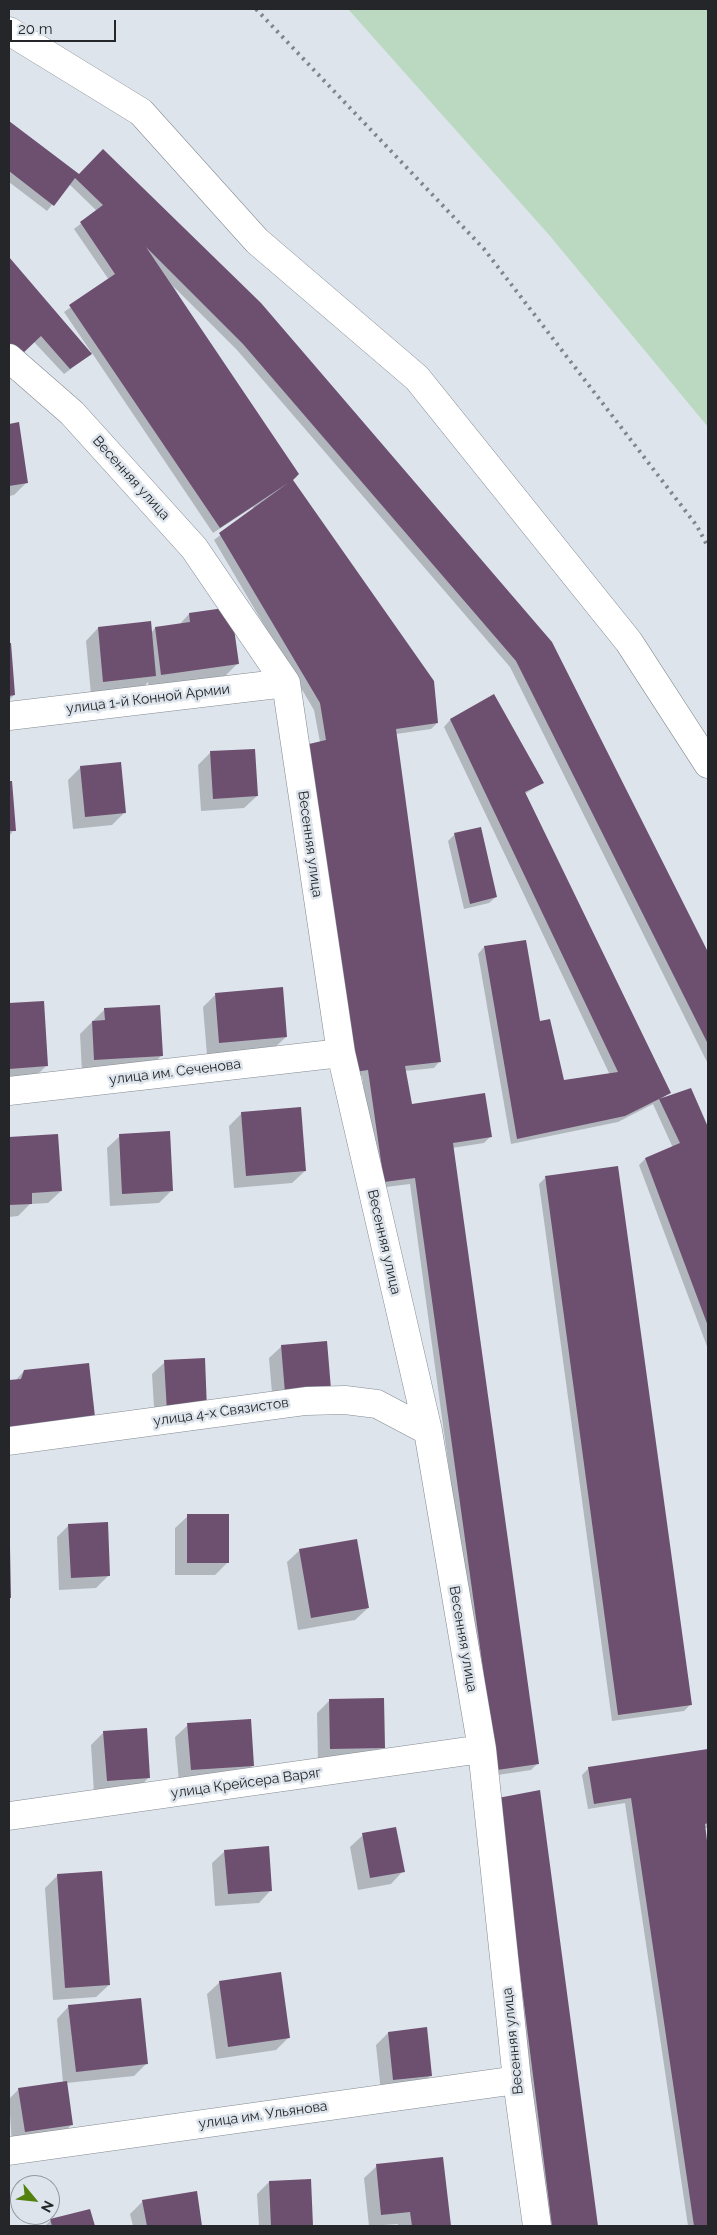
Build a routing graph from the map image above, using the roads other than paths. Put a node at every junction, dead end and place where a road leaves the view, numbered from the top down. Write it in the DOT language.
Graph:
graph roads {
  1 [pos="9,31"];
  2 [pos="12,365"];
  3 [pos="286,683"];
  4 [pos="9,716"];
  5 [pos="708,764"];
  6 [pos="341,1053"];
  7 [pos="9,1091"];
  8 [pos="428,1431"];
  9 [pos="9,1441"];
  10 [pos="482,1749"];
  11 [pos="9,1816"];
  12 [pos="516,2080"];
  13 [pos="9,2151"];
  14 [pos="537,2226"];
  1 -- 5 [label="street"];
  2 -- 3 [label="street, Весенняя улица"];
  3 -- 4 [label="street, улица 1-й Конной Армии"];
  3 -- 6 [label="street, Весенняя улица"];
  6 -- 7 [label="street, улица им. Сеченова"];
  6 -- 8 [label="street, Весенняя улица"];
  8 -- 9 [label="street, улица 4-х Связистов"];
  8 -- 10 [label="street, Весенняя улица"];
  10 -- 11 [label="street, улица Крейсера Варяг"];
  10 -- 12 [label="street, Весенняя улица"];
  12 -- 13 [label="street, улица им. Ульянова"];
  12 -- 14 [label="street, Весенняя улица"];
}
